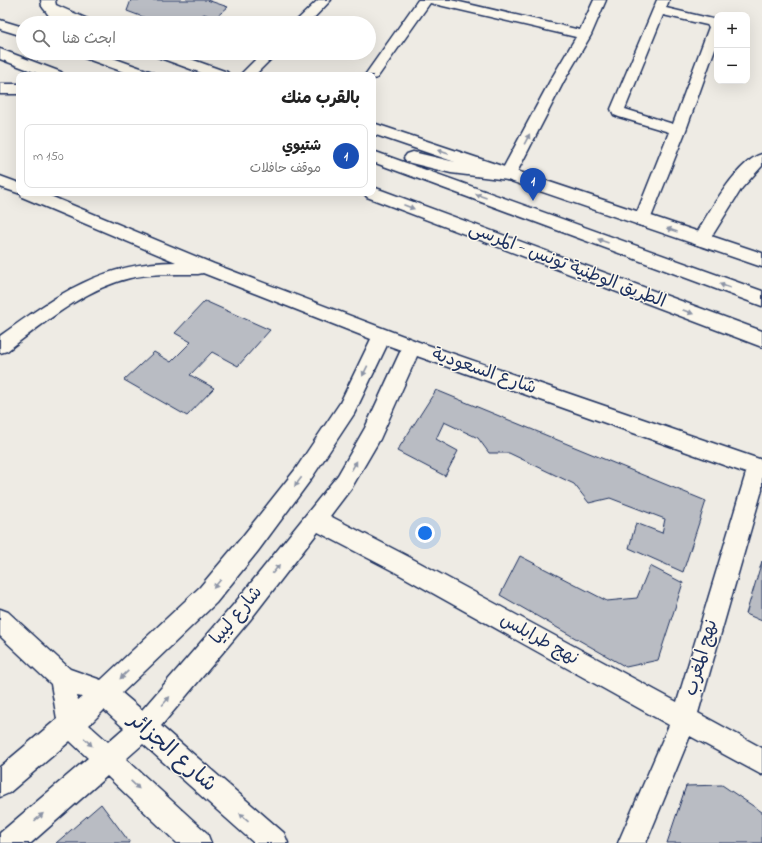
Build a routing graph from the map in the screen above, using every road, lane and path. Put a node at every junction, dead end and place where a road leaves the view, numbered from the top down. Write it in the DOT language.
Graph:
graph roads {
  1 [pos="325,0"];
  2 [pos="425,0"];
  3 [pos="434,0"];
  4 [pos="600,0"];
  5 [pos="48,3"];
  6 [pos="661,5"];
  7 [pos="56,16"];
  8 [pos="72,16"];
  9 [pos="308,16"];
  10 [pos="0,24"];
  11 [pos="16,30"];
  12 [pos="584,35"];
  13 [pos="0,54"];
  14 [pos="16,60"];
  15 [pos="16,60"];
  16 [pos="104,60"];
  17 [pos="125,60"];
  18 [pos="180,60"];
  19 [pos="263,60"];
  20 [pos="48,72"];
  21 [pos="138,72"];
  22 [pos="153,72"];
  23 [pos="214,72"];
  24 [pos="250,72"];
  25 [pos="374,72"];
  26 [pos="0,89"];
  27 [pos="16,89"];
  28 [pos="376,129"];
  29 [pos="678,130"];
  30 [pos="376,150"];
  31 [pos="376,157"];
  32 [pos="762,158"];
  33 [pos="508,174"];
  34 [pos="0,181"];
  35 [pos="16,188"];
  36 [pos="376,194"];
  37 [pos="35,196"];
  38 [pos="642,220"];
  39 [pos="701,240"];
  40 [pos="762,260"];
  41 [pos="208,268"];
  42 [pos="762,299"];
  43 [pos="382,336"];
  44 [pos="762,339"];
  45 [pos="0,346"];
  46 [pos="412,348"];
  47 [pos="760,469"];
  48 [pos="316,520"];
  49 [pos="0,620"];
  50 [pos="62,678"];
  51 [pos="104,693"];
  52 [pos="684,719"];
  53 [pos="70,724"];
  54 [pos="143,728"];
  55 [pos="106,759"];
  56 [pos="762,762"];
  57 [pos="0,784"];
  58 [pos="10,843"];
  59 [pos="197,843"];
  60 [pos="274,843"];
  61 [pos="632,843"];
  1 -- 9 [label="street"];
  2 -- 25 [label="street"];
  3 -- 12 [label="street"];
  4 -- 12 [label="street"];
  5 -- 7 [label="main road"];
  5 -- 8 [label="main road"];
  6 -- 29 [label="street"];
  6 -- 29 [label="street"];
  10 -- 11 [label="main road"];
  33 -- 12 [label="street, one-way"];
  13 -- 14 [label="main road"];
  15 -- 20 [label="main road"];
  16 -- 21 [label="main road"];
  17 -- 22 [label="main road"];
  18 -- 23 [label="main road"];
  19 -- 24 [label="street"];
  26 -- 27 [label="main road"];
  33 -- 28 [label="main road, one-way"];
  29 -- 38 [label="street"];
  30 -- 33 [label="main road"];
  42 -- 31 [label="main road, الطريق الوطنية تونس - المرسى, one-way"];
  32 -- 39 [label="street"];
  33 -- 38 [label="main road"];
  34 -- 35 [label="street"];
  36 -- 44 [label="main road, الطريق الوطنية تونس - المرسى, one-way"];
  37 -- 41 [label="street, شارع السعودية"];
  39 -- 38 [label="main road, one-way"];
  39 -- 40 [label="main road"];
  41 -- 43 [label="street, شارع السعودية"];
  41 -- 45 [label="street"];
  43 -- 46 [label="street, شارع السعودية"];
  43 -- 51 [label="street, شارع ليبيا, one-way"];
  46 -- 47 [label="street, شارع السعودية"];
  48 -- 46 [label="street, شارع ليبيا, one-way"];
  47 -- 52 [label="street, نهج المغرب"];
  48 -- 52 [label="street, نهج طرابلس"];
  54 -- 48 [label="street, شارع ليبيا, one-way"];
  49 -- 50 [label="street, شارع الجزائر"];
  50 -- 51 [label="street, شارع الجزائر"];
  50 -- 53 [label="street"];
  51 -- 53 [label="street, شارع ليبيا"];
  51 -- 54 [label="street, شارع الجزائر"];
  52 -- 56 [label="street, نهج طرابلس"];
  52 -- 61 [label="street, نهج المغرب"];
  53 -- 55 [label="street, one-way"];
  53 -- 57 [label="street, شارع ليبيا"];
  54 -- 55 [label="street, شارع ليبيا"];
  60 -- 54 [label="street, شارع الجزائر, one-way"];
  58 -- 55 [label="street, شارع ليبيا, one-way"];
  55 -- 59 [label="street, one-way"];
}
